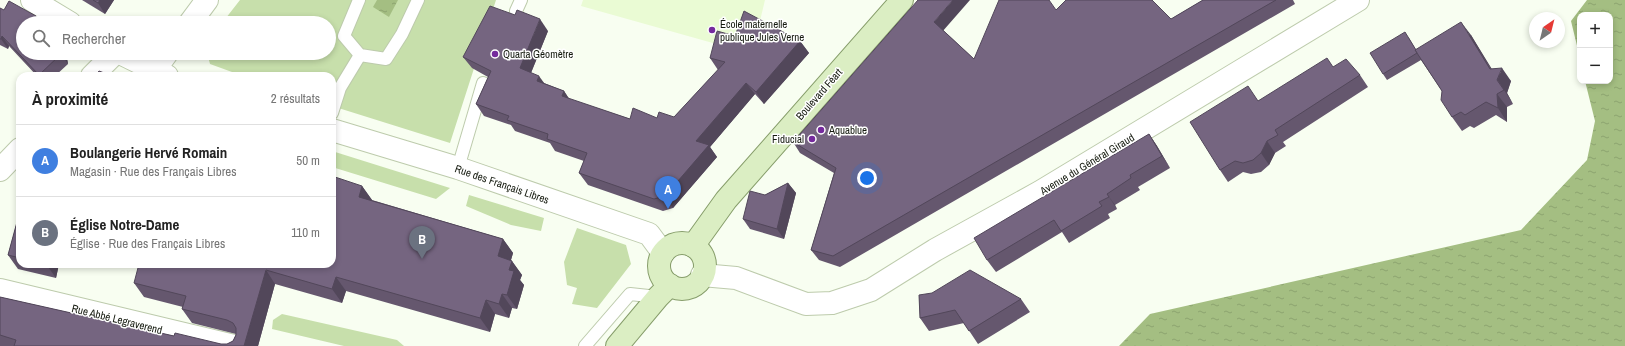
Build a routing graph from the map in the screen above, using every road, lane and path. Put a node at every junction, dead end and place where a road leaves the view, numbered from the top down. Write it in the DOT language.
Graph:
graph roads {
  1 [pos="32,0"];
  2 [pos="207,0"];
  3 [pos="358,0"];
  4 [pos="418,0"];
  5 [pos="521,0"];
  6 [pos="902,0"];
  7 [pos="1358,0"];
  8 [pos="516,12"];
  9 [pos="58,16"];
  10 [pos="195,16"];
  11 [pos="360,55"];
  12 [pos="108,60"];
  13 [pos="133,60"];
  14 [pos="165,60"];
  15 [pos="96,72"];
  16 [pos="156,72"];
  17 [pos="161,72"];
  18 [pos="482,83"];
  19 [pos="336,101"];
  20 [pos="336,131"];
  21 [pos="16,153"];
  22 [pos="458,168"];
  23 [pos="0,170"];
  24 [pos="693,246"];
  25 [pos="663,253"];
  26 [pos="702,275"];
  27 [pos="0,290"];
  28 [pos="664,291"];
  29 [pos="174,339"];
  30 [pos="234,346"];
  31 [pos="585,346"];
  32 [pos="617,346"];
  1 -- 9 [label="street"];
  2 -- 10 [label="street"];
  3 -- 11 [label="lane"];
  4 -- 11 [label="lane"];
  5 -- 8 [label="lane"];
  6 -- 24 [label="main road, Boulevard Féart"];
  7 -- 26 [label="street, Avenue du Général Giraud"];
  11 -- 19 [label="lane"];
  12 -- 15 [label="street"];
  13 -- 16 [label="street"];
  14 -- 17 [label="street"];
  18 -- 22 [label="lane"];
  20 -- 22 [label="street, Rue des Français Libres"];
  21 -- 23 [label="street"];
  22 -- 25 [label="street, Rue des Français Libres"];
  24 -- 25 [label="main road"];
  24 -- 26 [label="main road"];
  25 -- 28 [label="main road"];
  26 -- 28 [label="main road"];
  27 -- 29 [label="street, Rue Abbé Legraverend"];
  28 -- 31 [label="lane"];
  28 -- 32 [label="main road"];
  29 -- 30 [label="street, Rue Abbé Legraverend"];
}
